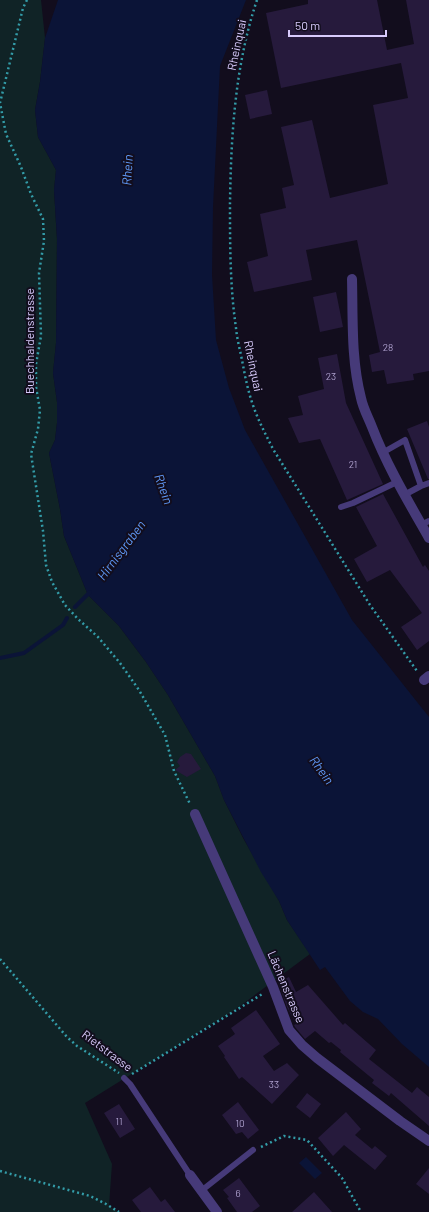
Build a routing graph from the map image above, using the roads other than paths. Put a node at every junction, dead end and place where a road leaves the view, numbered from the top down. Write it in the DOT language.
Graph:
graph roads {
  1 [pos="352,279"];
  2 [pos="382,453"];
  3 [pos="398,482"];
  4 [pos="429,483"];
  5 [pos="421,486"];
  6 [pos="404,495"];
  7 [pos="341,507"];
  8 [pos="425,523"];
  9 [pos="429,538"];
  10 [pos="195,814"];
  11 [pos="124,1078"];
  12 [pos="429,1141"];
  13 [pos="253,1150"];
  14 [pos="190,1175"];
  15 [pos="201,1191"];
  16 [pos="217,1212"];
  1 -- 2 [label="street"];
  2 -- 3 [label="street"];
  2 -- 5 [label="lane"];
  3 -- 6 [label="street"];
  3 -- 7 [label="lane"];
  4 -- 5 [label="lane"];
  5 -- 6 [label="lane"];
  6 -- 8 [label="street"];
  8 -- 9 [label="street"];
  10 -- 12 [label="street, Lächenstrasse"];
  11 -- 14 [label="lane, Rietstrasse"];
  13 -- 15 [label="lane"];
  14 -- 15 [label="street, Rietstrasse"];
  15 -- 16 [label="street, Rietstrasse"];
}
